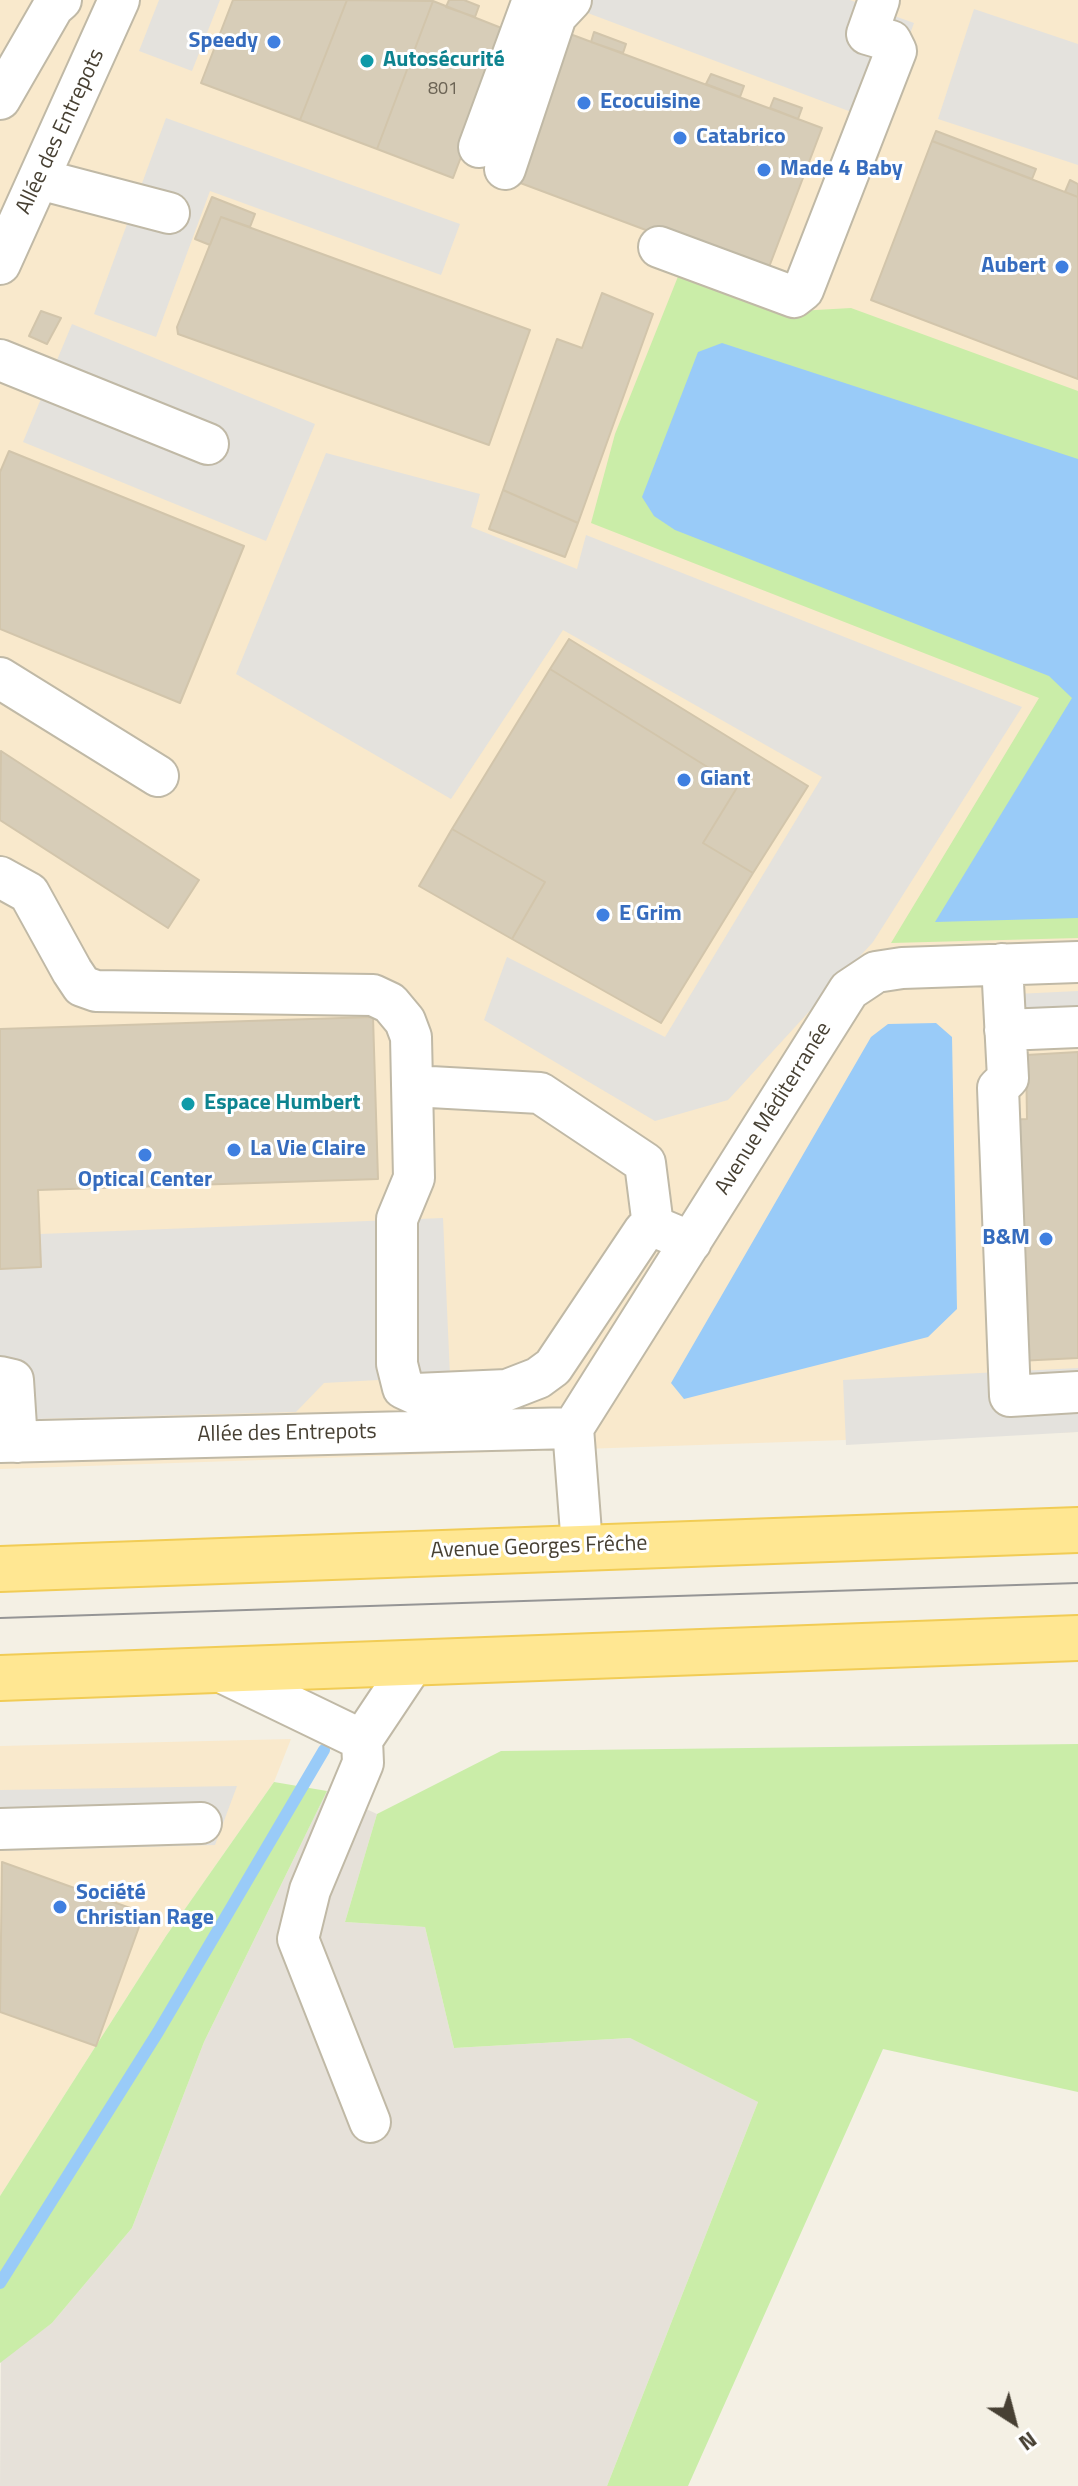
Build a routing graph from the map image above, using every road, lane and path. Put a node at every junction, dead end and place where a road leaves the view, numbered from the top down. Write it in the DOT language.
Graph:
graph roads {
  1 [pos="61,0"];
  2 [pos="119,0"];
  3 [pos="533,0"];
  4 [pos="571,0"];
  5 [pos="879,0"];
  6 [pos="0,99"];
  7 [pos="39,179"];
  8 [pos="169,213"];
  9 [pos="659,247"];
  10 [pos="0,264"];
  11 [pos="0,360"];
  12 [pos="208,444"];
  13 [pos="0,678"];
  14 [pos="158,776"];
  15 [pos="0,877"];
  16 [pos="1078,962"];
  17 [pos="1002,964"];
  18 [pos="1078,1027"];
  19 [pos="1005,1030"];
  20 [pos="412,1086"];
  21 [pos="653,1226"];
  22 [pos="691,1242"];
  23 [pos="0,1377"];
  24 [pos="1078,1392"];
  25 [pos="573,1428"];
  26 [pos="8,1442"];
  27 [pos="1078,1530"];
  28 [pos="582,1546"];
  29 [pos="0,1569"];
  30 [pos="1078,1638"];
  31 [pos="414,1662"];
  32 [pos="215,1669"];
  33 [pos="0,1678"];
  34 [pos="362,1740"];
  35 [pos="201,1823"];
  36 [pos="0,1829"];
  37 [pos="370,2122"];
  1 -- 6 [label="street"];
  2 -- 7 [label="street, Allée des Entrepots"];
  3 -- 4 [label="street"];
  5 -- 9 [label="street"];
  7 -- 8 [label="street"];
  7 -- 10 [label="street, Allée des Entrepots"];
  11 -- 12 [label="street"];
  13 -- 14 [label="street"];
  15 -- 20 [label="street"];
  16 -- 17 [label="street, Avenue Méditerranée"];
  17 -- 19 [label="street"];
  17 -- 22 [label="street, Avenue Méditerranée"];
  18 -- 19 [label="street"];
  19 -- 24 [label="street"];
  20 -- 21 [label="street"];
  20 -- 21 [label="street"];
  21 -- 22 [label="street"];
  22 -- 25 [label="street, Avenue Méditerranée"];
  23 -- 26 [label="street"];
  25 -- 26 [label="street, Allée des Entrepots"];
  25 -- 28 [label="street"];
  27 -- 28 [label="main road, Avenue Georges Frêche"];
  28 -- 29 [label="main road, Avenue Georges Frêche"];
  30 -- 31 [label="main road"];
  31 -- 32 [label="main road"];
  31 -- 34 [label="street"];
  32 -- 33 [label="main road"];
  32 -- 34 [label="street"];
  34 -- 37 [label="street"];
  35 -- 36 [label="street"];
}
